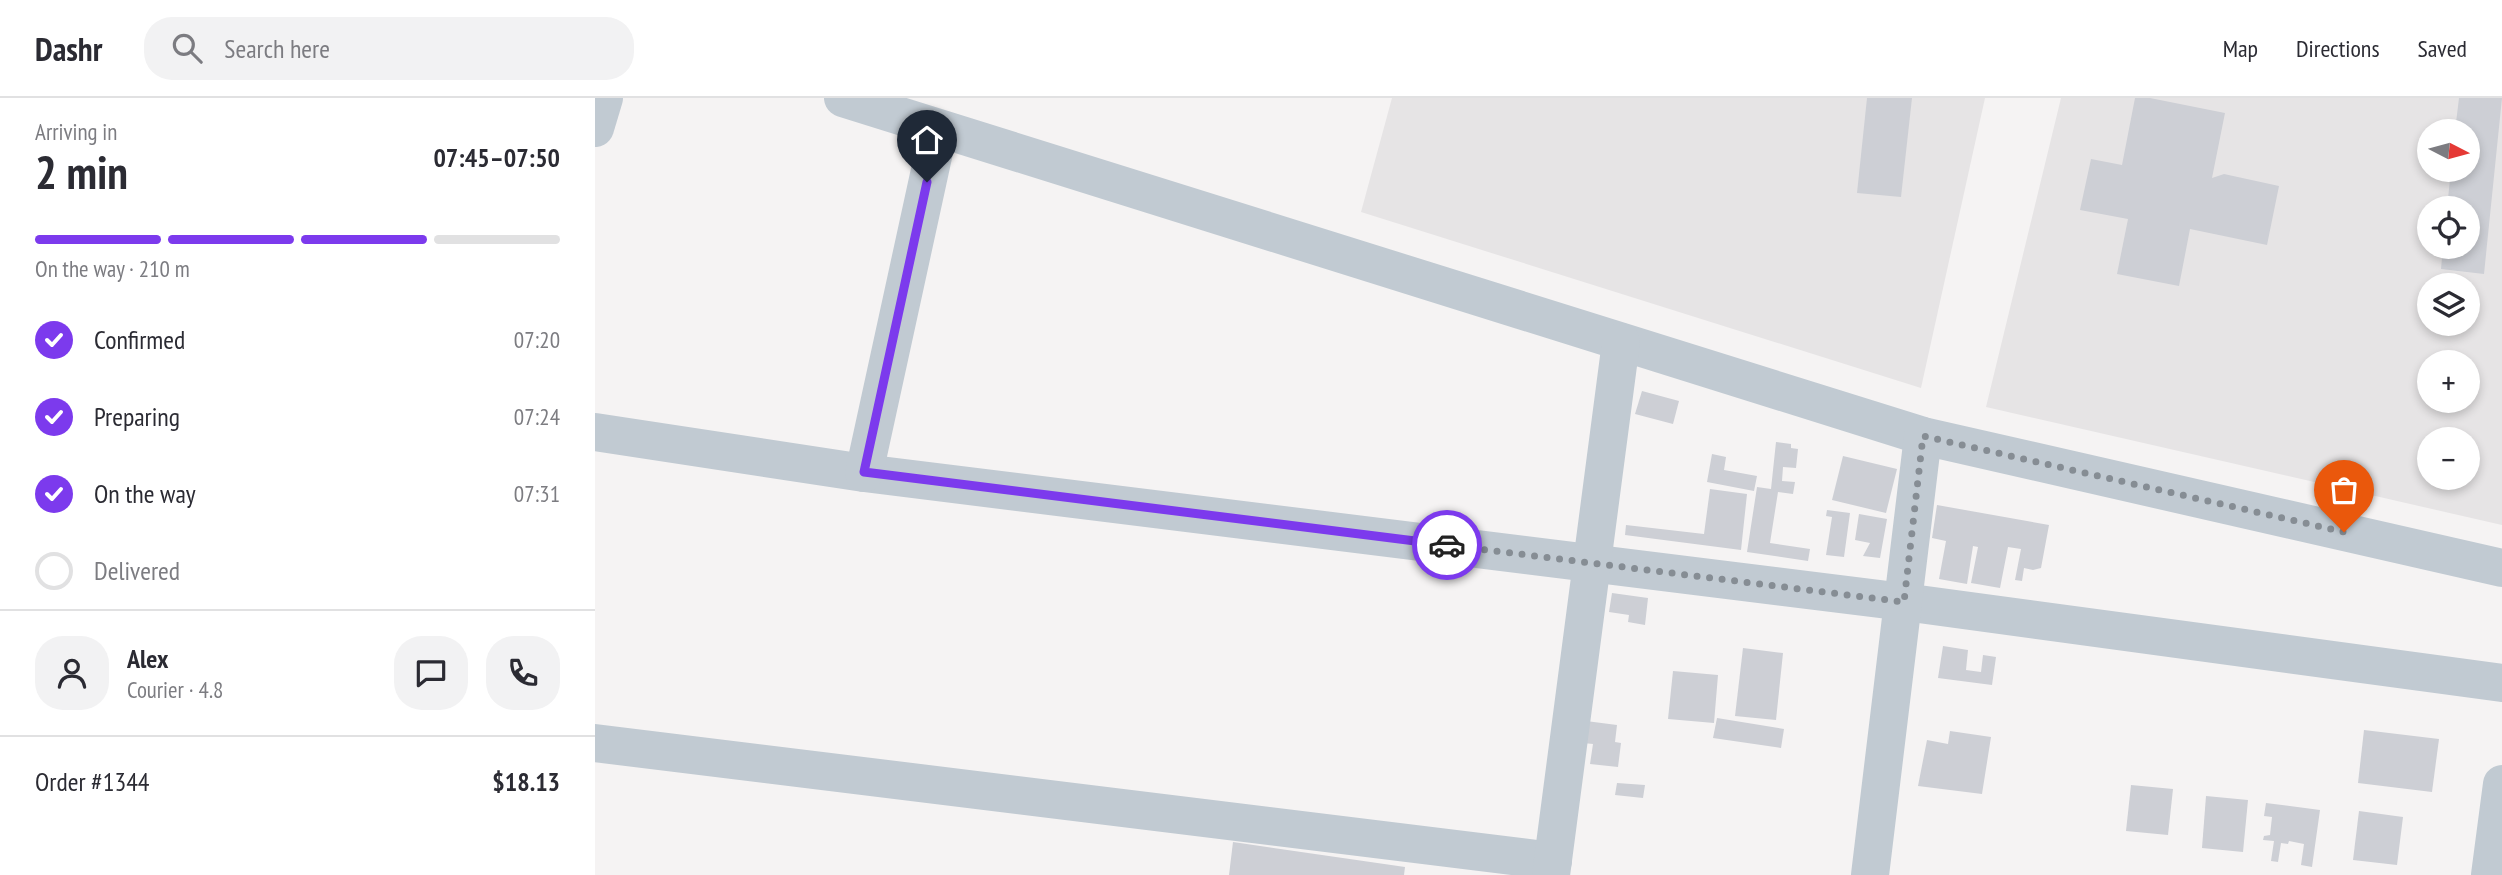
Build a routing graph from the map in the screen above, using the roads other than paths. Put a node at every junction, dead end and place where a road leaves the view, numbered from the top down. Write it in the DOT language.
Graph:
graph roads {
  1 [pos="604,98"];
  2 [pos="843,98"];
  3 [pos="595,128"];
  4 [pos="939,129"];
  5 [pos="1621,342"];
  6 [pos="595,432"];
  7 [pos="1923,436"];
  8 [pos="864,472"];
  9 [pos="1591,563"];
  10 [pos="2502,568"];
  11 [pos="1904,602"];
  12 [pos="2502,683"];
  13 [pos="595,743"];
  14 [pos="2502,784"];
  15 [pos="1552,868"];
  16 [pos="1870,875"];
  17 [pos="2490,875"];
  1 -- 3 [label="street"];
  2 -- 4 [label="street"];
  4 -- 5 [label="street"];
  4 -- 8 [label="street"];
  5 -- 7 [label="street"];
  5 -- 9 [label="street"];
  6 -- 8 [label="street"];
  7 -- 10 [label="street"];
  7 -- 11 [label="street"];
  8 -- 9 [label="street"];
  9 -- 11 [label="street"];
  9 -- 15 [label="street"];
  11 -- 12 [label="street"];
  11 -- 16 [label="street"];
  13 -- 15 [label="street"];
  14 -- 17 [label="street"];
}
